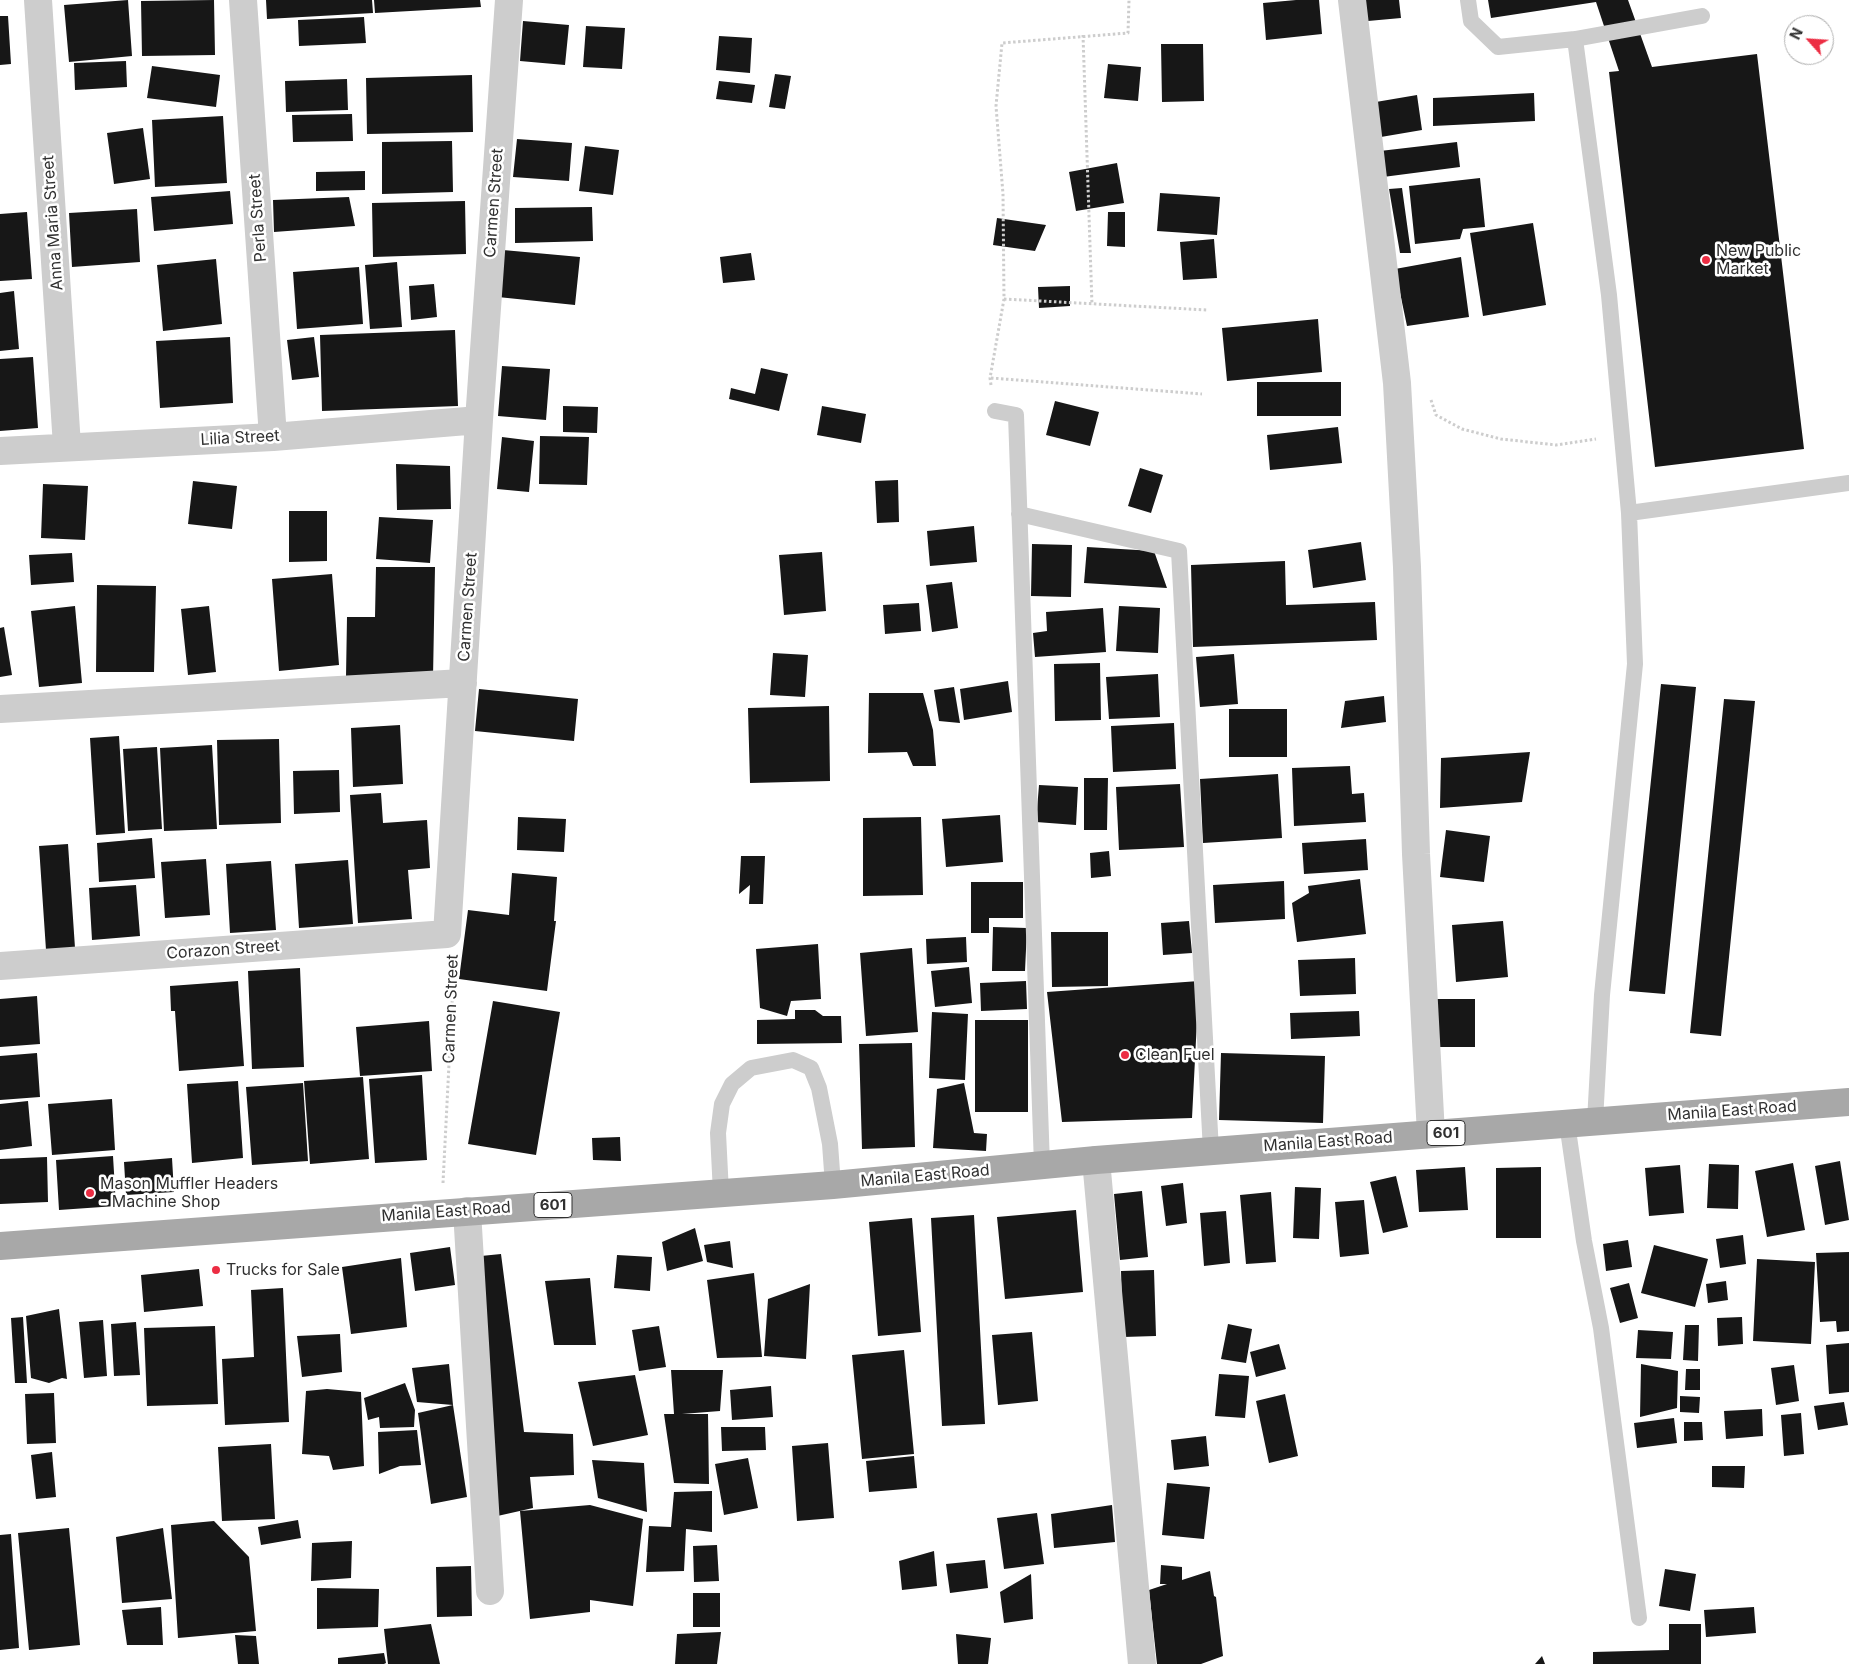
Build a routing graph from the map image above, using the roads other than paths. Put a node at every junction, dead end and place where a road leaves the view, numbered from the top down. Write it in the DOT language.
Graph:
graph roads {
  1 [pos="38,0"];
  2 [pos="243,0"];
  3 [pos="509,0"];
  4 [pos="1352,0"];
  5 [pos="1468,0"];
  6 [pos="1702,16"];
  7 [pos="1575,38"];
  8 [pos="995,410"];
  9 [pos="479,420"];
  10 [pos="273,437"];
  11 [pos="67,446"];
  12 [pos="0,451"];
  13 [pos="1849,483"];
  14 [pos="1629,513"];
  15 [pos="1019,514"];
  16 [pos="463,683"];
  17 [pos="0,709"];
  18 [pos="447,934"];
  19 [pos="0,966"];
  20 [pos="1849,1102"];
  21 [pos="1595,1121"];
  22 [pos="1566,1123"];
  23 [pos="1432,1134"];
  24 [pos="1211,1151"];
  25 [pos="1096,1160"];
  26 [pos="1042,1165"];
  27 [pos="833,1185"];
  28 [pos="721,1193"];
  29 [pos="454,1212"];
  30 [pos="0,1246"];
  31 [pos="490,1591"];
  32 [pos="1639,1618"];
  33 [pos="1142,1664"];
  1 -- 11 [label="street, Anna Maria Street"];
  2 -- 10 [label="street, Perla Street"];
  3 -- 9 [label="street, Carmen Street"];
  4 -- 23 [label="street"];
  5 -- 7 [label="lane"];
  6 -- 7 [label="lane"];
  7 -- 14 [label="lane"];
  8 -- 15 [label="lane"];
  9 -- 10 [label="street, Lilia Street"];
  9 -- 16 [label="street, Carmen Street"];
  10 -- 11 [label="street, Lilia Street"];
  11 -- 12 [label="street, Lilia Street"];
  13 -- 14 [label="lane"];
  14 -- 21 [label="lane"];
  15 -- 24 [label="lane"];
  15 -- 26 [label="lane"];
  16 -- 17 [label="street"];
  16 -- 18 [label="street, Carmen Street"];
  18 -- 19 [label="street, Corazon Street"];
  20 -- 21 [label="main road, Manila East Road / 601"];
  21 -- 22 [label="main road, Manila East Road / 601"];
  22 -- 23 [label="main road, Manila East Road / 601"];
  22 -- 32 [label="lane"];
  23 -- 24 [label="main road, Manila East Road / 601"];
  24 -- 25 [label="main road, Manila East Road / 601"];
  25 -- 26 [label="main road, Manila East Road / 601"];
  25 -- 33 [label="street"];
  26 -- 27 [label="main road, Manila East Road / 601"];
  27 -- 28 [label="main road, Manila East Road / 601"];
  27 -- 28 [label="lane"];
  28 -- 29 [label="main road, Manila East Road / 601"];
  29 -- 30 [label="main road, Manila East Road / 601"];
  29 -- 31 [label="street"];
}
